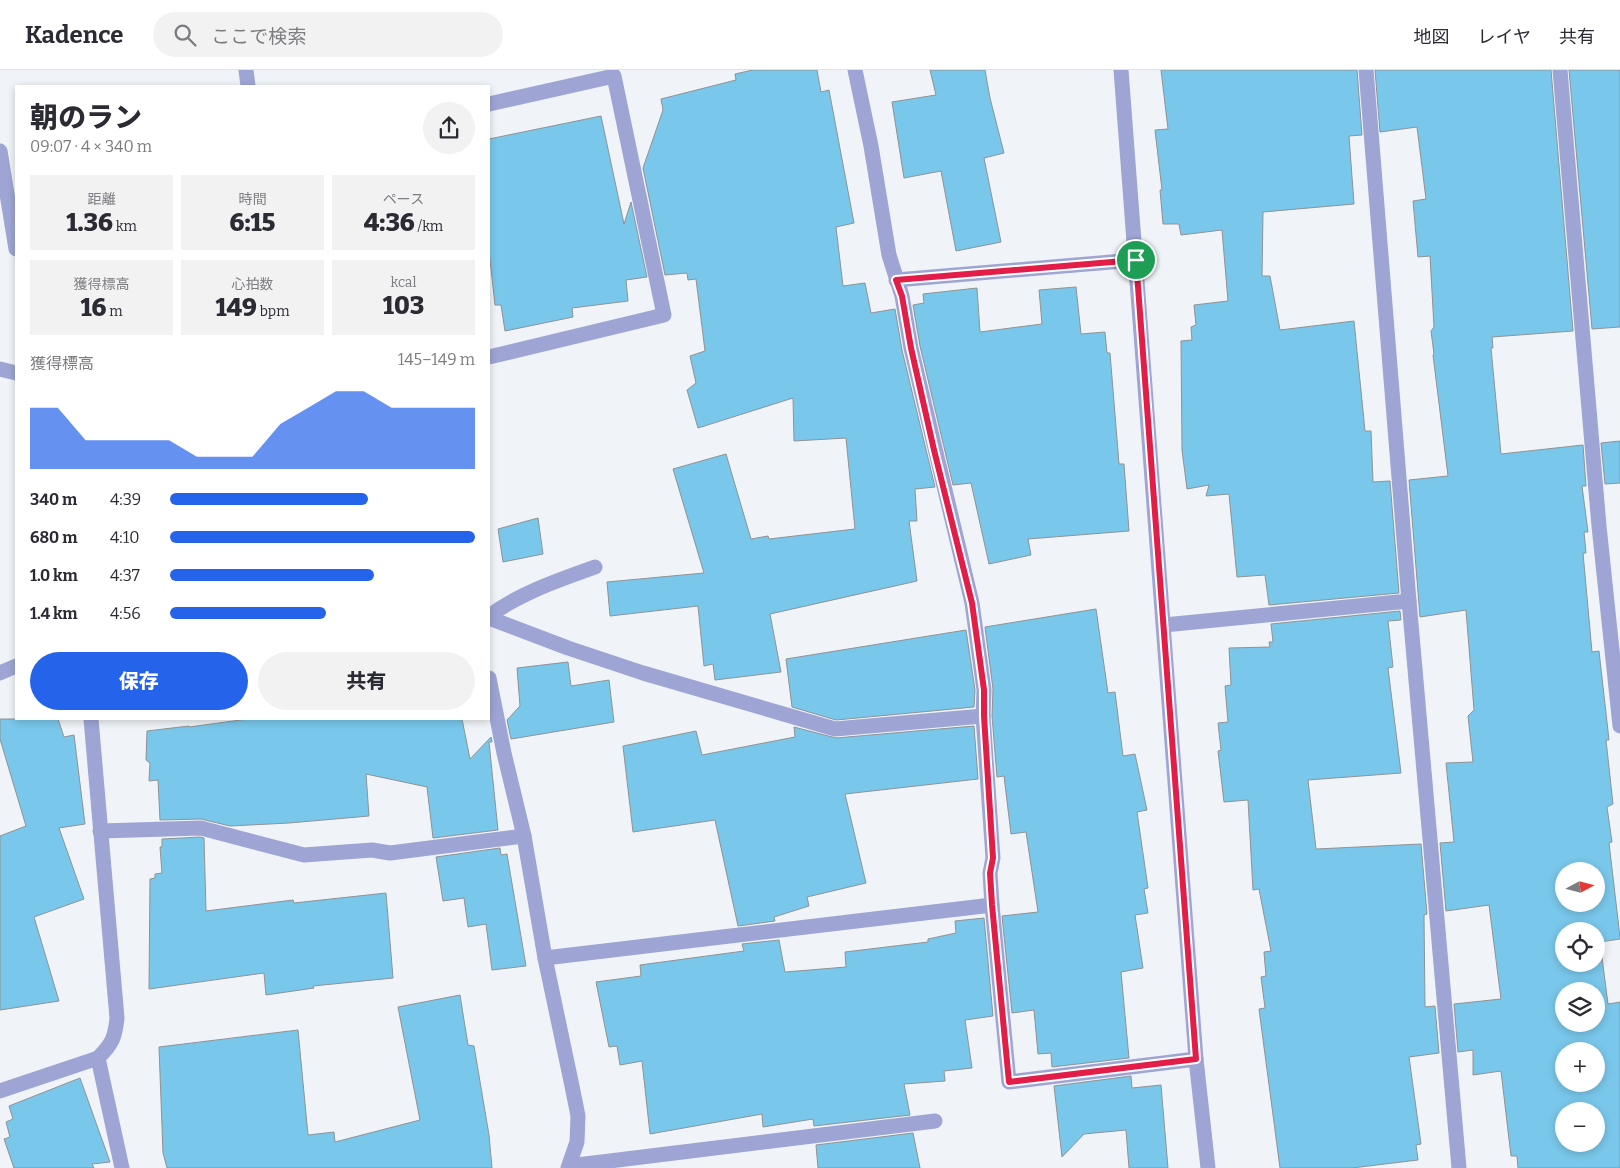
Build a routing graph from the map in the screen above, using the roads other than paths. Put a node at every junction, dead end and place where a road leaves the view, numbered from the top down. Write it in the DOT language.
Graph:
graph roads {
  1 [pos="246,70"];
  2 [pos="855,70"];
  3 [pos="1121,70"];
  4 [pos="1366,70"];
  5 [pos="1560,70"];
  6 [pos="248,85"];
  7 [pos="490,104"];
  8 [pos="0,151"];
  9 [pos="15,243"];
  10 [pos="1136,260"];
  11 [pos="896,280"];
  12 [pos="490,357"];
  13 [pos="0,369"];
  14 [pos="15,373"];
  15 [pos="595,567"];
  16 [pos="1409,601"];
  17 [pos="490,616"];
  18 [pos="490,617"];
  19 [pos="1164,625"];
  20 [pos="15,666"];
  21 [pos="0,673"];
  22 [pos="490,683"];
  23 [pos="984,716"];
  24 [pos="91,720"];
  25 [pos="1620,726"];
  26 [pos="100,831"];
  27 [pos="524,836"];
  28 [pos="992,905"];
  29 [pos="545,958"];
  30 [pos="98,1058"];
  31 [pos="1196,1059"];
  32 [pos="0,1091"];
  33 [pos="935,1121"];
  34 [pos="569,1167"];
  35 [pos="122,1168"];
  36 [pos="1208,1168"];
  37 [pos="1459,1168"];
  1 -- 6 [label="street"];
  2 -- 11 [label="street"];
  3 -- 10 [label="street"];
  4 -- 16 [label="street"];
  5 -- 25 [label="street"];
  7 -- 12 [label="street"];
  8 -- 9 [label="street"];
  10 -- 11 [label="street"];
  10 -- 19 [label="street"];
  11 -- 23 [label="street"];
  13 -- 14 [label="street"];
  15 -- 17 [label="street"];
  16 -- 19 [label="street"];
  16 -- 37 [label="street"];
  18 -- 23 [label="street"];
  19 -- 31 [label="street"];
  20 -- 21 [label="street"];
  22 -- 27 [label="street"];
  23 -- 28 [label="street"];
  24 -- 26 [label="street"];
  26 -- 27 [label="street"];
  26 -- 30 [label="street"];
  27 -- 29 [label="street"];
  28 -- 29 [label="street"];
  28 -- 31 [label="street"];
  29 -- 34 [label="street"];
  30 -- 32 [label="street"];
  30 -- 35 [label="street"];
  31 -- 36 [label="street"];
  33 -- 34 [label="street"];
}
